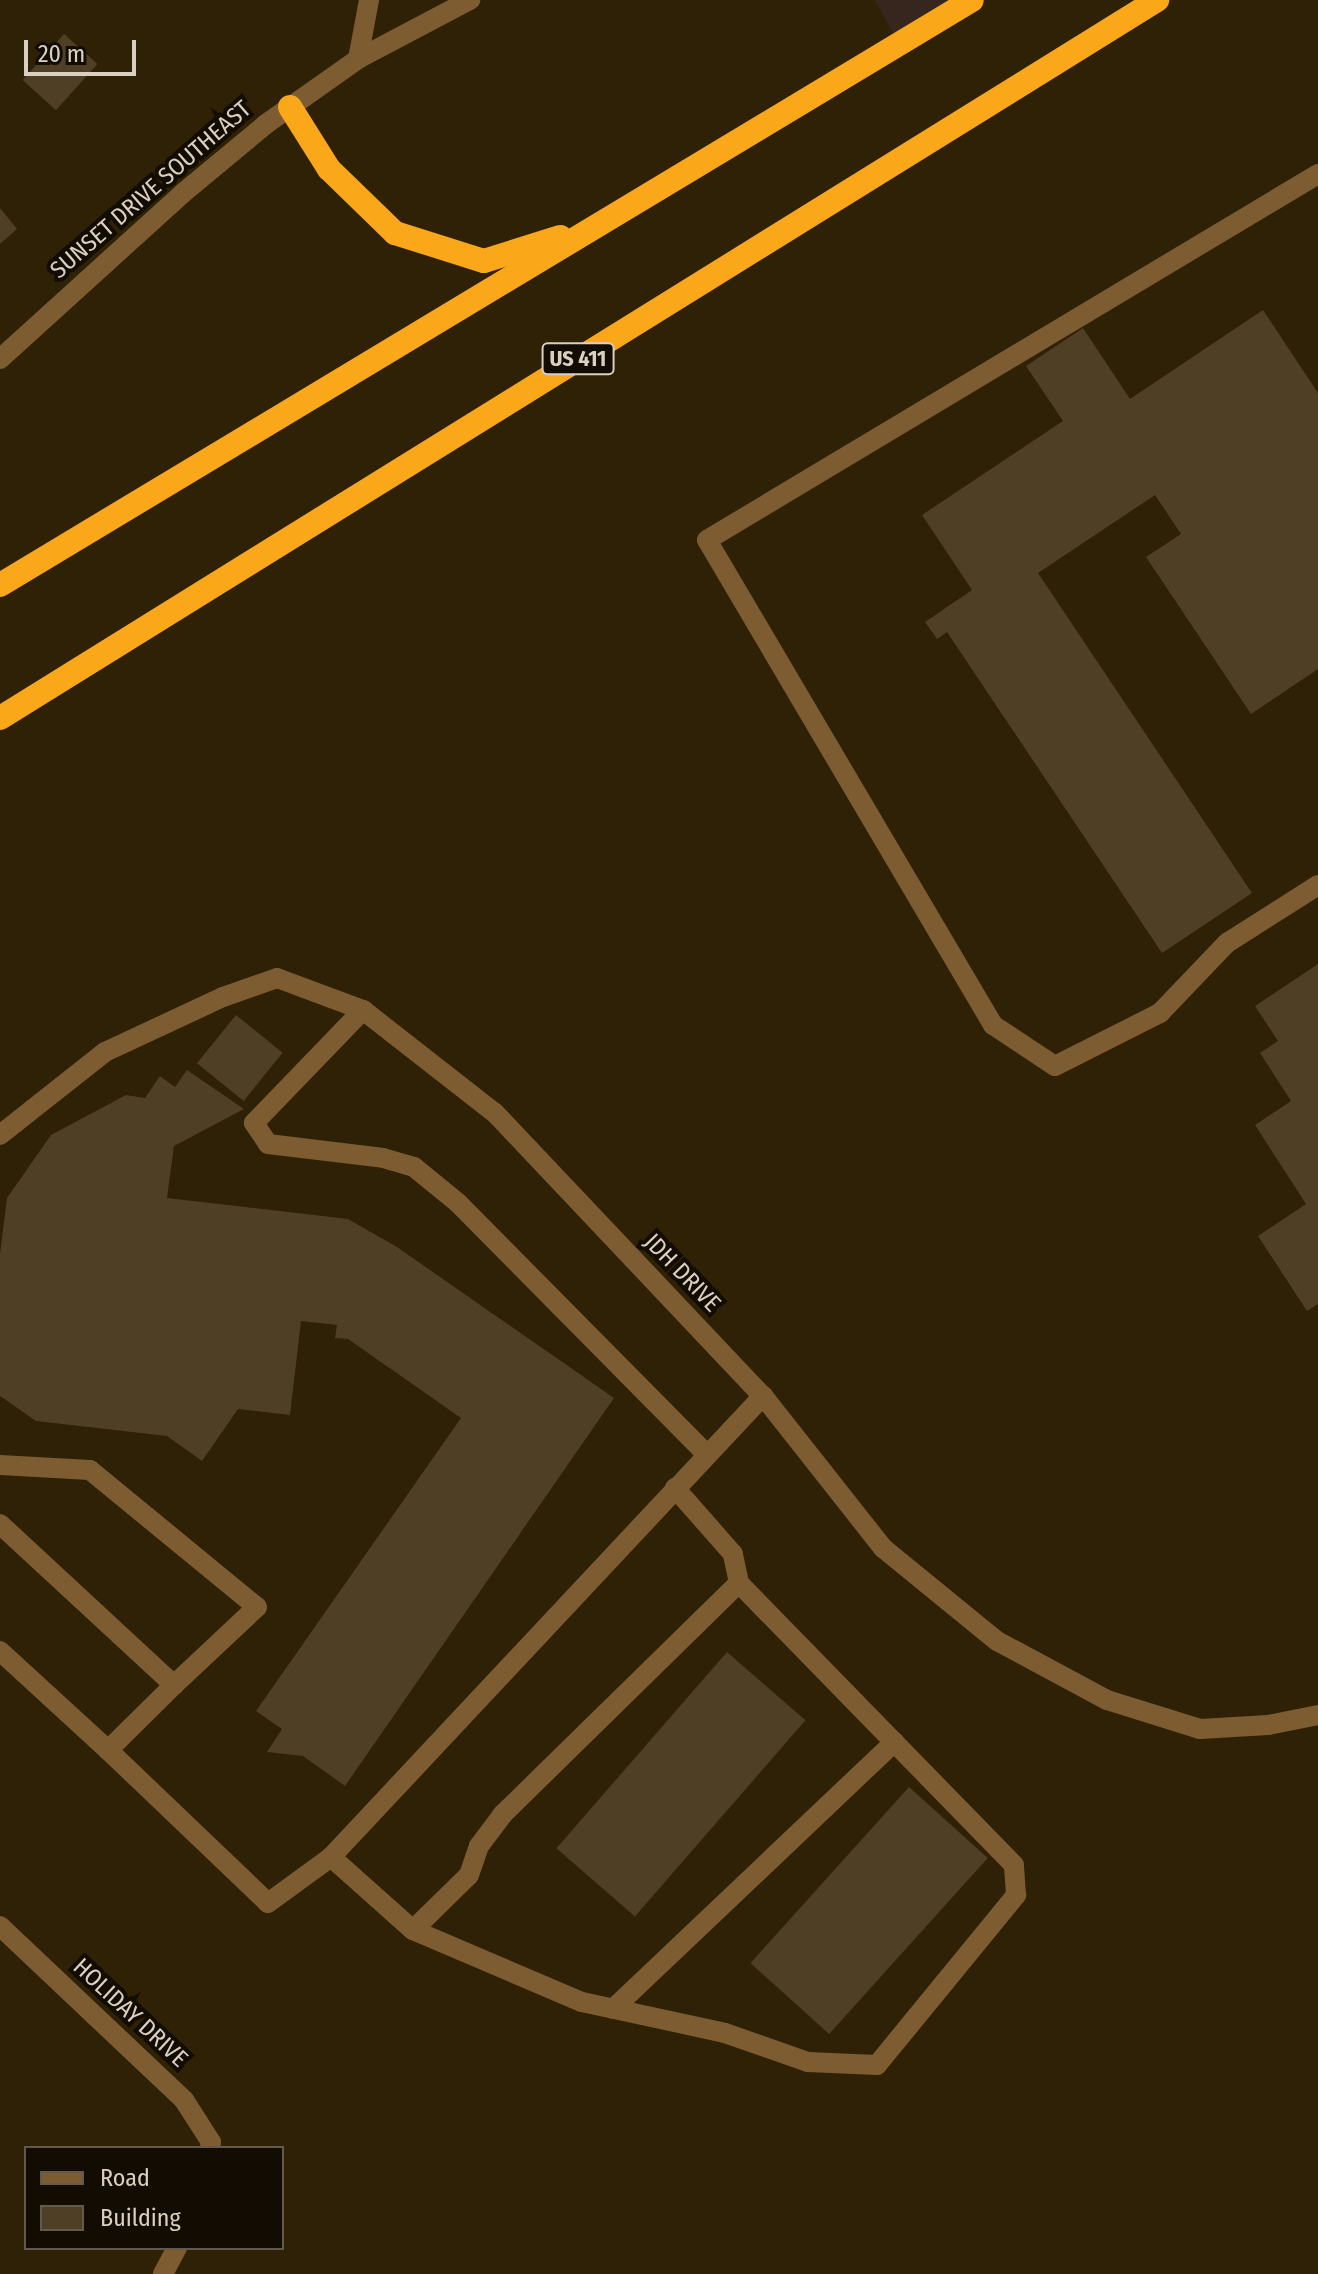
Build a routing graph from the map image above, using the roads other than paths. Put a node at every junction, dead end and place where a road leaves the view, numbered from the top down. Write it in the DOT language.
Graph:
graph roads {
  1 [pos="369,0"];
  2 [pos="470,0"];
  3 [pos="972,0"];
  4 [pos="1157,0"];
  5 [pos="358,59"];
  6 [pos="290,107"];
  7 [pos="1318,174"];
  8 [pos="597,226"];
  9 [pos="0,359"];
  10 [pos="0,585"];
  11 [pos="0,718"];
  12 [pos="1318,885"];
  13 [pos="363,1010"];
  14 [pos="0,1135"];
  15 [pos="763,1396"];
  16 [pos="707,1455"];
  17 [pos="0,1465"];
  18 [pos="675,1488"];
  19 [pos="0,1524"];
  20 [pos="739,1583"];
  21 [pos="0,1651"];
  22 [pos="174,1685"];
  23 [pos="1318,1715"];
  24 [pos="894,1742"];
  25 [pos="108,1750"];
  26 [pos="331,1857"];
  27 [pos="0,1926"];
  28 [pos="413,1930"];
  29 [pos="613,2009"];
  30 [pos="210,2146"];
  31 [pos="176,2250"];
  32 [pos="163,2274"];
  1 -- 5 [label="street"];
  2 -- 5 [label="street, SUNSET DRIVE SOUTHEAST"];
  3 -- 8 [label="highway"];
  4 -- 11 [label="highway, US 411"];
  5 -- 6 [label="street, SUNSET DRIVE SOUTHEAST"];
  6 -- 8 [label="highway"];
  6 -- 9 [label="street, SUNSET DRIVE SOUTHEAST"];
  7 -- 12 [label="street"];
  8 -- 10 [label="highway"];
  13 -- 14 [label="street, JDH DRIVE"];
  13 -- 15 [label="street, JDH DRIVE"];
  13 -- 16 [label="street"];
  15 -- 16 [label="street"];
  15 -- 23 [label="street, JDH DRIVE"];
  16 -- 18 [label="street"];
  17 -- 22 [label="street"];
  18 -- 20 [label="street"];
  18 -- 26 [label="street"];
  19 -- 22 [label="street"];
  20 -- 24 [label="street"];
  20 -- 28 [label="street"];
  21 -- 25 [label="street"];
  22 -- 25 [label="street"];
  24 -- 29 [label="street"];
  24 -- 29 [label="street"];
  25 -- 26 [label="street"];
  26 -- 28 [label="street"];
  27 -- 30 [label="street, HOLIDAY DRIVE"];
  28 -- 29 [label="street"];
  31 -- 32 [label="street"];
}
